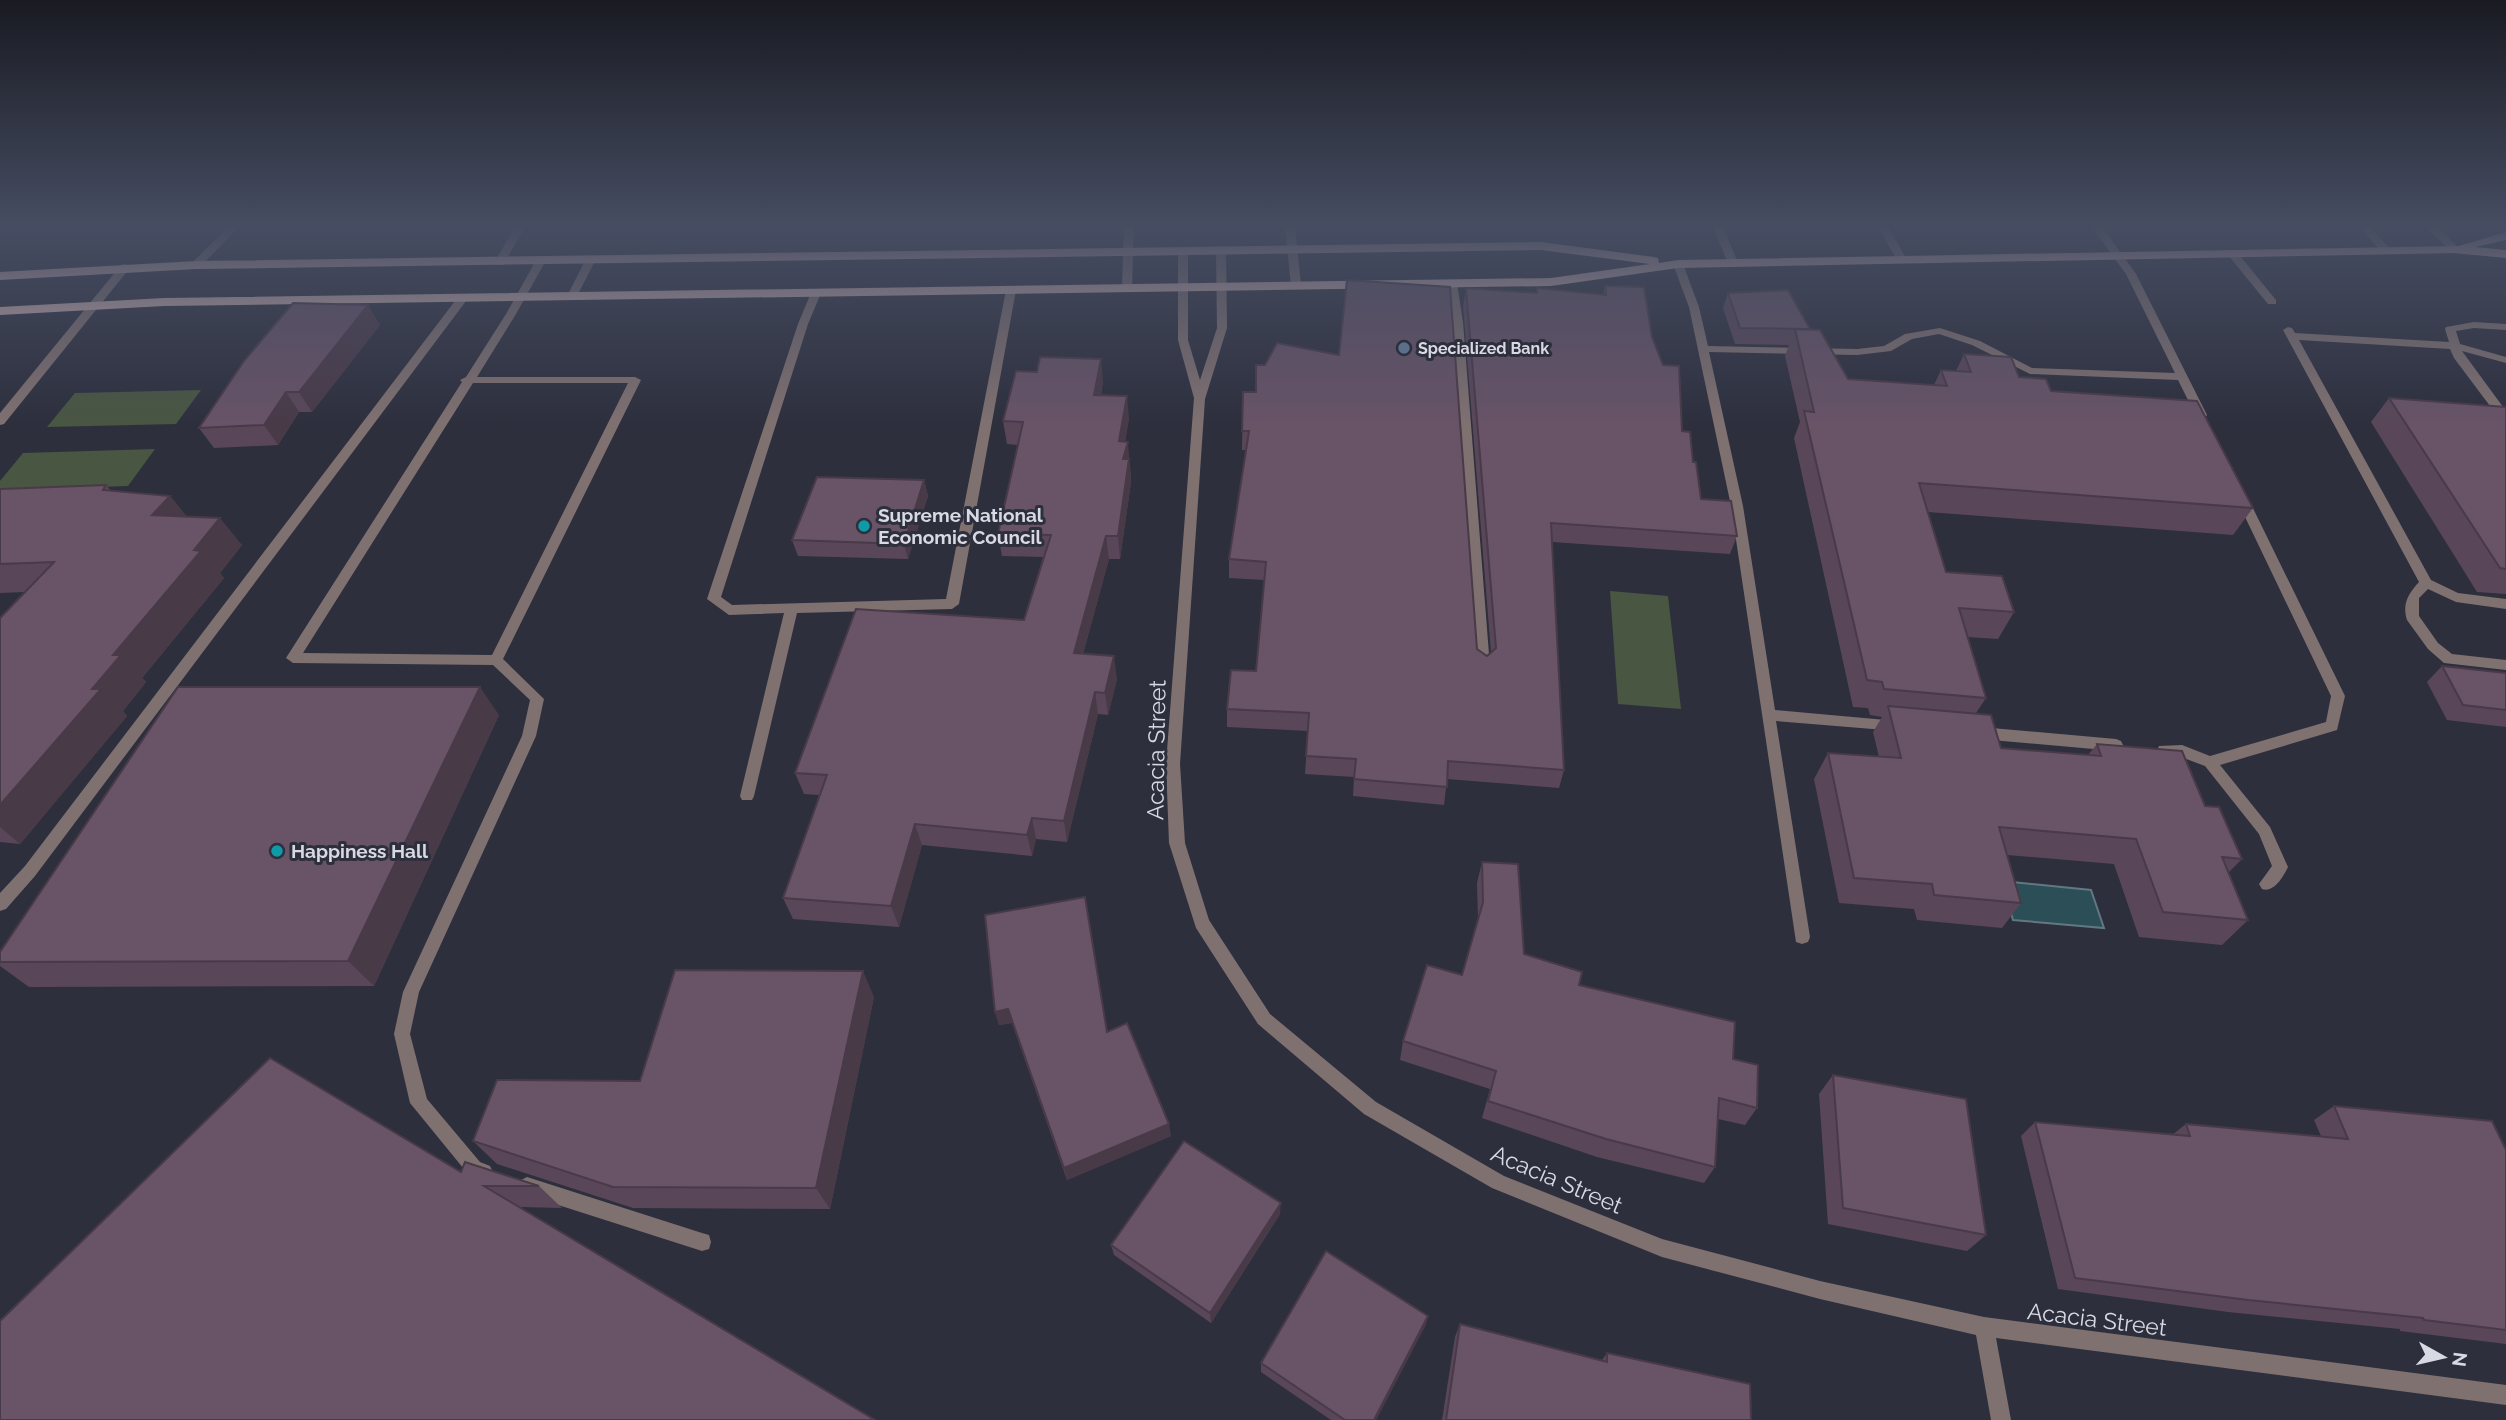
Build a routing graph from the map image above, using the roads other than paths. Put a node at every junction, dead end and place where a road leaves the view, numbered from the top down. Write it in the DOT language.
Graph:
graph roads {
  1 [pos="104,293"];
  2 [pos="521,293"];
  3 [pos="573,293"];
  4 [pos="794,293"];
  5 [pos="816,293"];
  6 [pos="1009,293"];
  7 [pos="1182,293"];
  8 [pos="1221,293"];
  9 [pos="1454,293"];
  10 [pos="1689,293"];
  11 [pos="2142,293"];
  12 [pos="2265,293"];
  13 [pos="572,296"];
  14 [pos="519,297"];
  15 [pos="462,299"];
  16 [pos="2272,302"];
  17 [pos="95,304"];
  18 [pos="0,311"];
  19 [pos="2506,327"];
  20 [pos="2456,346"];
  21 [pos="1704,349"];
  22 [pos="2506,360"];
  23 [pos="2183,377"];
  24 [pos="467,380"];
  25 [pos="1199,399"];
  26 [pos="2506,419"];
  27 [pos="0,421"];
  28 [pos="2207,426"];
  29 [pos="2236,488"];
  30 [pos="2426,583"];
  31 [pos="2506,604"];
  32 [pos="792,608"];
  33 [pos="496,660"];
  34 [pos="2506,664"];
  35 [pos="1483,667"];
  36 [pos="1769,715"];
  37 [pos="1907,727"];
  38 [pos="1962,732"];
  39 [pos="2127,746"];
  40 [pos="2154,749"];
  41 [pos="2210,762"];
  42 [pos="747,796"];
  43 [pos="2267,884"];
  44 [pos="0,904"];
  45 [pos="1802,937"];
  46 [pos="702,1242"];
  47 [pos="1984,1327"];
  48 [pos="2506,1395"];
  49 [pos="2001,1420"];
  1 -- 17 [label="street"];
  2 -- 14 [label="street"];
  3 -- 13 [label="street"];
  4 -- 13 [label="main road"];
  5 -- 32 [label="street"];
  6 -- 32 [label="street"];
  7 -- 25 [label="street, Acacia Street"];
  8 -- 25 [label="street, Acacia Street"];
  9 -- 35 [label="street"];
  10 -- 21 [label="street"];
  11 -- 23 [label="street"];
  12 -- 16 [label="street"];
  13 -- 14 [label="main road"];
  14 -- 15 [label="main road"];
  14 -- 24 [label="street"];
  15 -- 17 [label="main road"];
  15 -- 44 [label="street"];
  17 -- 18 [label="main road"];
  17 -- 27 [label="street"];
  19 -- 20 [label="street"];
  20 -- 22 [label="street"];
  20 -- 26 [label="street"];
  20 -- 30 [label="street"];
  21 -- 23 [label="street"];
  21 -- 36 [label="street"];
  23 -- 28 [label="street"];
  24 -- 33 [label="street"];
  24 -- 33 [label="street"];
  25 -- 47 [label="street, Acacia Street"];
  29 -- 41 [label="street"];
  30 -- 31 [label="street"];
  30 -- 34 [label="street"];
  32 -- 42 [label="street"];
  33 -- 46 [label="street"];
  36 -- 37 [label="street"];
  36 -- 45 [label="street"];
  38 -- 39 [label="street"];
  40 -- 41 [label="street"];
  41 -- 43 [label="street"];
  47 -- 48 [label="street, Acacia Street"];
  47 -- 49 [label="street"];
}
